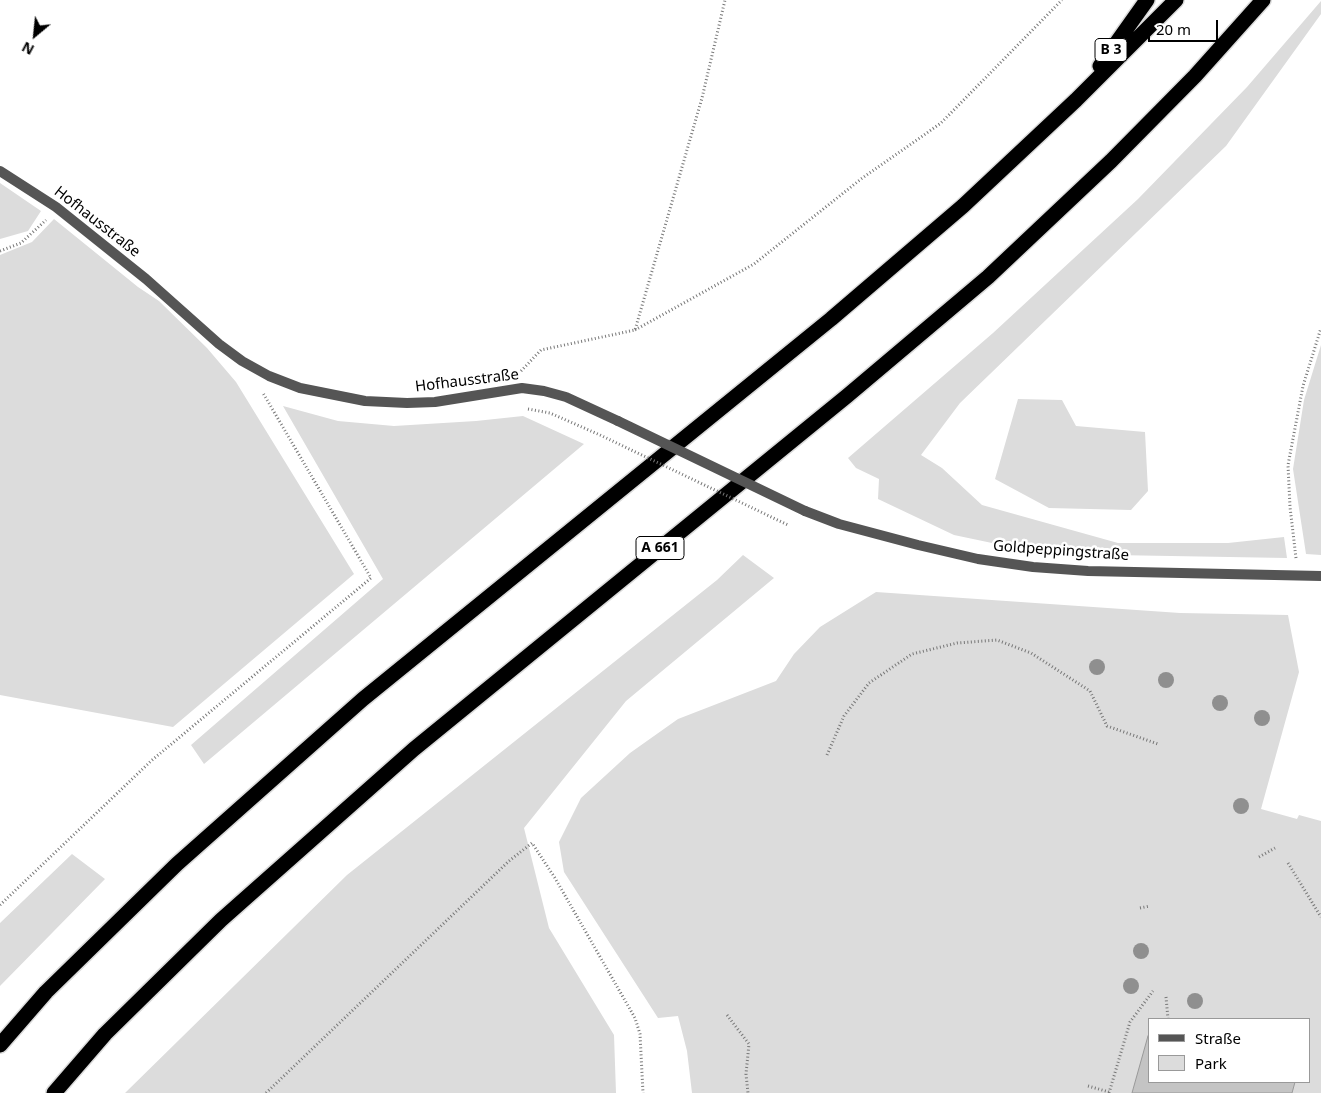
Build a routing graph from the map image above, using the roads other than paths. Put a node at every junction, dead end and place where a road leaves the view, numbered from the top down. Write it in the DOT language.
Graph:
graph roads {
  1 [pos="1147,0"];
  2 [pos="1176,0"];
  3 [pos="1263,0"];
  4 [pos="1076,100"];
  5 [pos="0,171"];
  6 [pos="805,511"];
  7 [pos="1321,576"];
  8 [pos="0,1045"];
  9 [pos="54,1093"];
  1 -- 4 [label="highway, B 3"];
  2 -- 4 [label="highway"];
  3 -- 9 [label="highway, A 661"];
  4 -- 8 [label="highway"];
  5 -- 6 [label="street, Hofhausstraße, bridge"];
  6 -- 7 [label="street, Goldpeppingstraße"];
}
